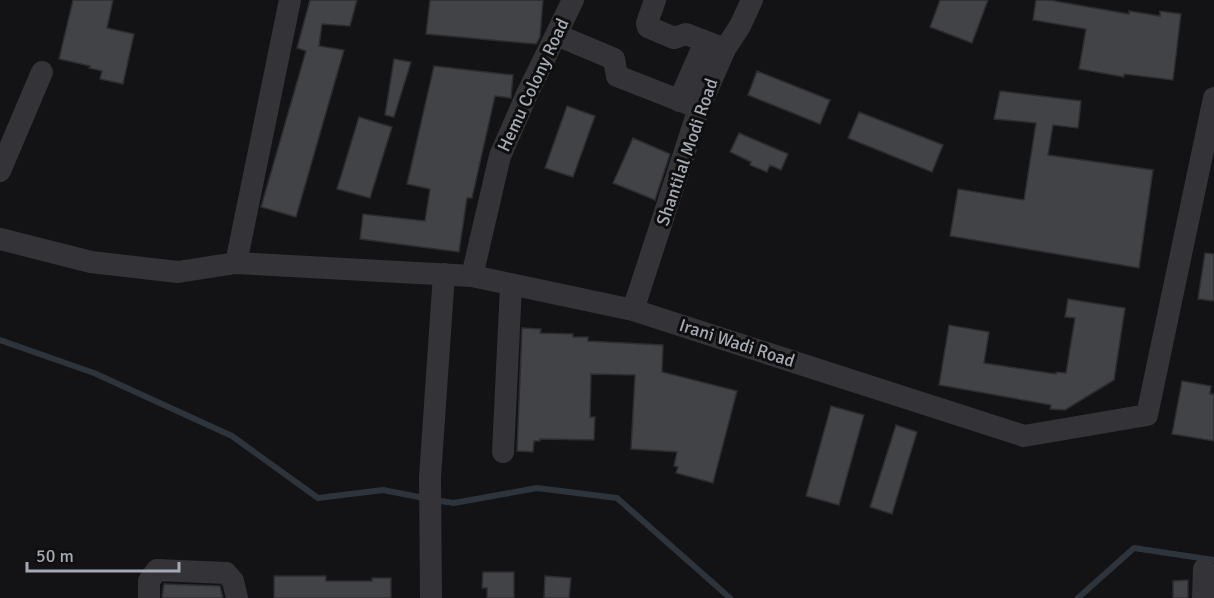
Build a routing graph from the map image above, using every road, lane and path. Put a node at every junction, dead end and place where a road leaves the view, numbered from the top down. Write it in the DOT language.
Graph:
graph roads {
  1 [pos="290,0"];
  2 [pos="573,0"];
  3 [pos="655,0"];
  4 [pos="752,0"];
  5 [pos="557,35"];
  6 [pos="715,46"];
  7 [pos="42,72"];
  8 [pos="1214,98"];
  9 [pos="689,104"];
  10 [pos="0,171"];
  11 [pos="0,239"];
  12 [pos="236,263"];
  13 [pos="444,274"];
  14 [pos="472,276"];
  15 [pos="511,286"];
  16 [pos="633,310"];
  17 [pos="503,452"];
  18 [pos="1204,569"];
  19 [pos="149,598"];
  20 [pos="237,598"];
  21 [pos="431,598"];
  22 [pos="1203,598"];
  1 -- 12 [label="street"];
  2 -- 5 [label="street, Hemu Colony Road"];
  3 -- 6 [label="street"];
  4 -- 6 [label="street, Shantilal Modi Road"];
  5 -- 9 [label="street"];
  5 -- 14 [label="street, Hemu Colony Road"];
  6 -- 9 [label="street, Shantilal Modi Road"];
  7 -- 10 [label="street"];
  8 -- 16 [label="street, Irani Wadi Road"];
  9 -- 16 [label="street, Shantilal Modi Road"];
  11 -- 12 [label="street, Irani Wadi Road"];
  12 -- 13 [label="street, Irani Wadi Road"];
  13 -- 14 [label="street, Irani Wadi Road"];
  13 -- 21 [label="street"];
  14 -- 15 [label="street, Irani Wadi Road"];
  15 -- 16 [label="street, Irani Wadi Road"];
  15 -- 17 [label="street"];
  18 -- 22 [label="street"];
  19 -- 20 [label="street"];
}
